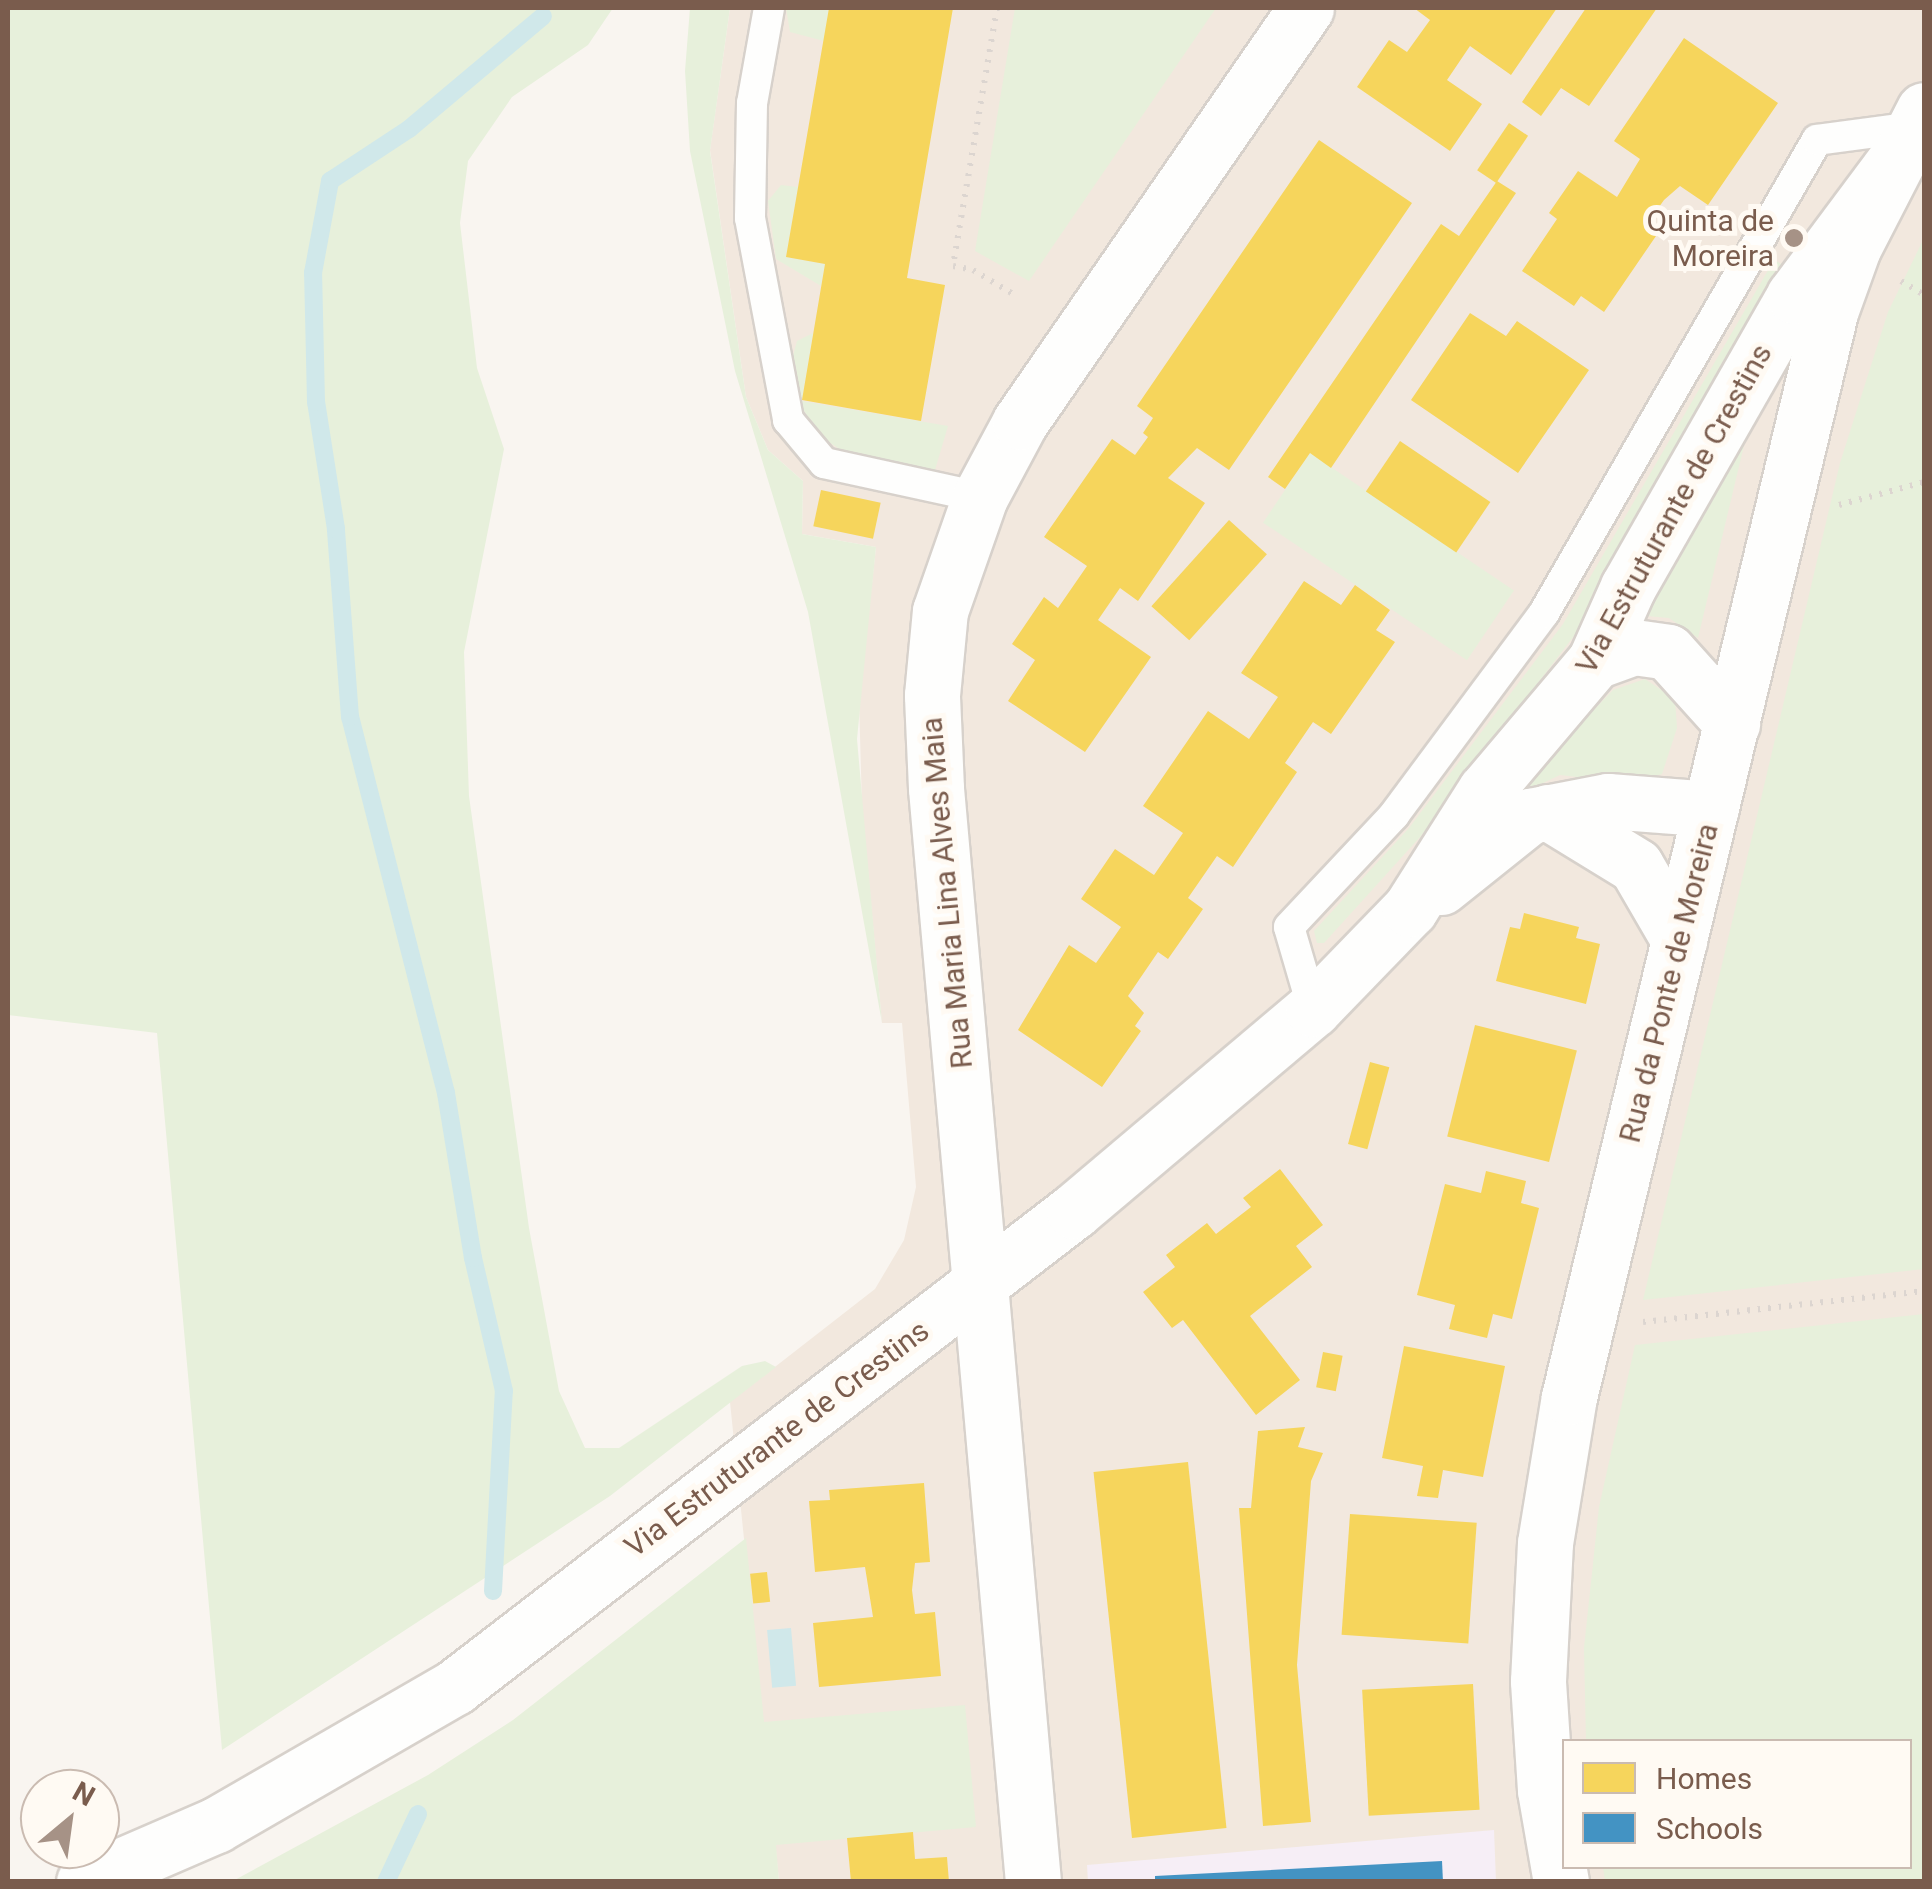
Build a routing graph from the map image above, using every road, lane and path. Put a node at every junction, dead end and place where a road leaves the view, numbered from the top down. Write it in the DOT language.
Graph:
graph roads {
  1 [pos="769,8"];
  2 [pos="997,8"];
  3 [pos="1306,8"];
  4 [pos="1913,130"];
  5 [pos="1901,281"];
  6 [pos="1924,295"];
  7 [pos="1018,297"];
  8 [pos="1924,482"];
  9 [pos="980,497"];
  10 [pos="1830,507"];
  11 [pos="1594,661"];
  12 [pos="1732,723"];
  13 [pos="1711,810"];
  14 [pos="1548,812"];
  15 [pos="1410,909"];
  16 [pos="1679,940"];
  17 [pos="1314,1010"];
  18 [pos="981,1283"];
  19 [pos="1924,1291"];
  20 [pos="1587,1323"];
  21 [pos="84,1882"];
  22 [pos="1032,1882"];
  23 [pos="1562,1882"];
  1 -- 9 [label="lane"];
  2 -- 7 [label="path"];
  3 -- 9 [label="main road, Rua Maria Lina Alves Maia"];
  4 -- 11 [label="main road, Via Estruturante de Crestins"];
  4 -- 12 [label="main road, Rua da Ponte de Moreira"];
  4 -- 17 [label="lane"];
  5 -- 6 [label="path"];
  8 -- 10 [label="path"];
  9 -- 18 [label="main road, Rua Maria Lina Alves Maia"];
  11 -- 12 [label="main road"];
  11 -- 15 [label="main road, Via Estruturante de Crestins"];
  12 -- 13 [label="main road, Rua da Ponte de Moreira"];
  13 -- 14 [label="main road, Via Estruturante de Crestins"];
  13 -- 16 [label="main road, Rua da Ponte de Moreira"];
  14 -- 15 [label="main road, Via Estruturante de Crestins"];
  14 -- 16 [label="main road"];
  15 -- 17 [label="main road, Via Estruturante de Crestins"];
  16 -- 20 [label="main road, Rua da Ponte de Moreira"];
  17 -- 18 [label="main road, Via Estruturante de Crestins"];
  18 -- 21 [label="main road, Via Estruturante de Crestins"];
  18 -- 22 [label="main road, Rua Maria Lina Alves Maia"];
  19 -- 20 [label="path"];
  20 -- 23 [label="main road, Rua da Ponte de Moreira"];
}
